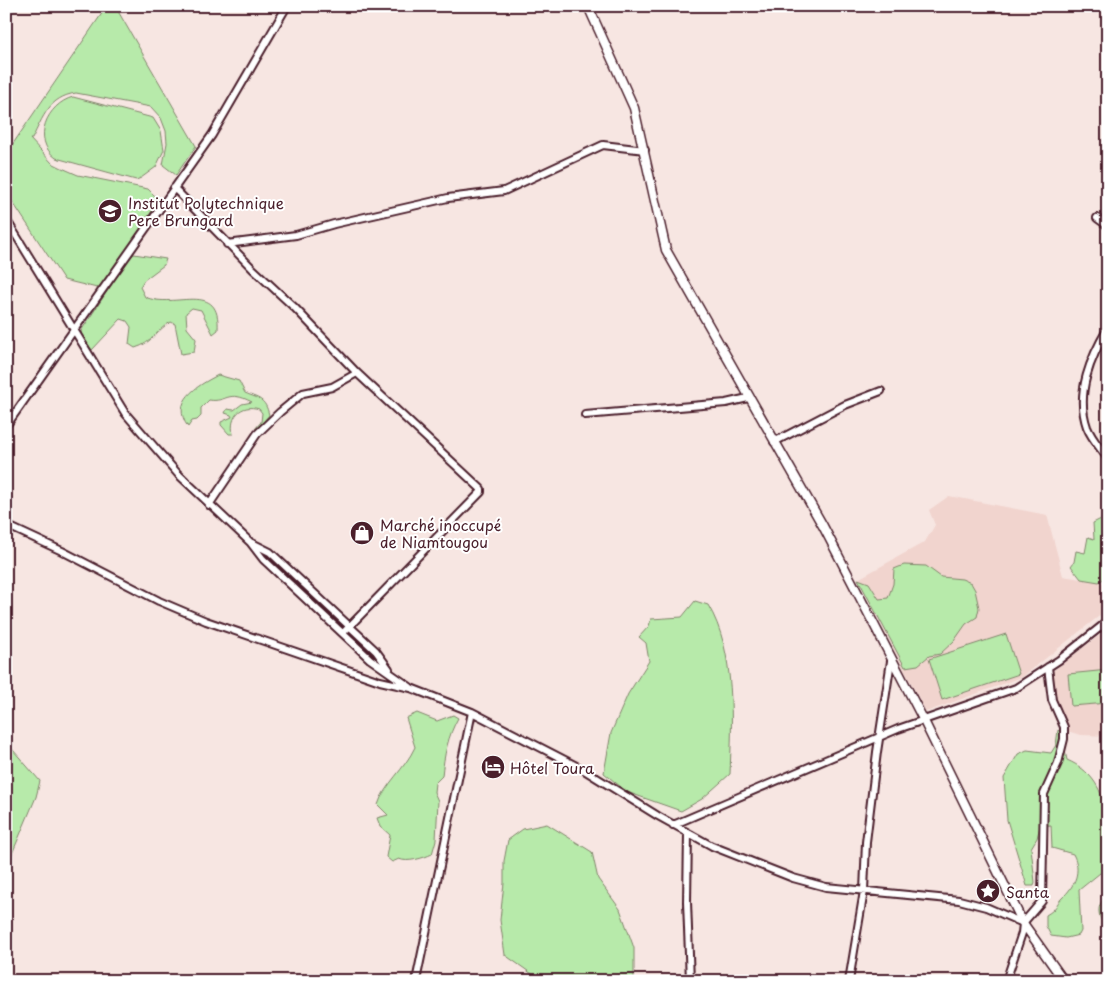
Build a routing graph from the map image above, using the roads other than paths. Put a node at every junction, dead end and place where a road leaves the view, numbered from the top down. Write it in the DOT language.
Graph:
graph roads {
  1 [pos="287,6"];
  2 [pos="589,6"];
  3 [pos="645,150"];
  4 [pos="174,188"];
  5 [pos="1097,218"];
  6 [pos="6,220"];
  7 [pos="1108,226"];
  8 [pos="227,244"];
  9 [pos="1108,328"];
  10 [pos="76,330"];
  11 [pos="357,373"];
  12 [pos="881,391"];
  13 [pos="748,398"];
  14 [pos="585,415"];
  15 [pos="6,426"];
  16 [pos="774,442"];
  17 [pos="1108,459"];
  18 [pos="209,505"];
  19 [pos="6,525"];
  20 [pos="250,542"];
  21 [pos="280,561"];
  22 [pos="272,568"];
  23 [pos="309,589"];
  24 [pos="303,596"];
  25 [pos="1108,621"];
  26 [pos="349,626"];
  27 [pos="343,633"];
  28 [pos="891,661"];
  29 [pos="1048,668"];
  30 [pos="391,672"];
  31 [pos="411,688"];
  32 [pos="472,712"];
  33 [pos="924,721"];
  34 [pos="879,739"];
  35 [pos="673,825"];
  36 [pos="688,833"];
  37 [pos="864,891"];
  38 [pos="1023,923"];
  39 [pos="416,981"];
  40 [pos="690,981"];
  41 [pos="849,981"];
  42 [pos="1006,981"];
  43 [pos="1064,981"];
  1 -- 4 [label="street"];
  2 -- 3 [label="main road"];
  3 -- 8 [label="street"];
  3 -- 13 [label="main road"];
  4 -- 8 [label="street"];
  4 -- 10 [label="street"];
  5 -- 7 [label="street"];
  6 -- 10 [label="street"];
  8 -- 11 [label="street"];
  9 -- 17 [label="street"];
  10 -- 15 [label="street"];
  10 -- 18 [label="street"];
  11 -- 18 [label="street"];
  11 -- 26 [label="street"];
  12 -- 16 [label="street"];
  13 -- 14 [label="street"];
  13 -- 16 [label="main road"];
  16 -- 28 [label="main road"];
  18 -- 20 [label="street"];
  19 -- 31 [label="street"];
  20 -- 21 [label="street"];
  20 -- 22 [label="street"];
  21 -- 22 [label="street"];
  21 -- 23 [label="street"];
  22 -- 24 [label="street"];
  23 -- 24 [label="street"];
  23 -- 26 [label="street"];
  24 -- 27 [label="street"];
  25 -- 29 [label="street"];
  26 -- 27 [label="street"];
  26 -- 30 [label="street"];
  27 -- 30 [label="street"];
  28 -- 33 [label="main road"];
  28 -- 34 [label="street"];
  29 -- 33 [label="street"];
  29 -- 38 [label="street"];
  30 -- 31 [label="street"];
  31 -- 32 [label="street"];
  32 -- 35 [label="street"];
  32 -- 39 [label="street"];
  33 -- 34 [label="street"];
  33 -- 38 [label="main road"];
  34 -- 35 [label="street"];
  34 -- 37 [label="street"];
  35 -- 36 [label="street"];
  36 -- 37 [label="street"];
  36 -- 40 [label="street"];
  37 -- 38 [label="street"];
  37 -- 41 [label="street"];
  38 -- 42 [label="street"];
  38 -- 43 [label="main road"];
}
